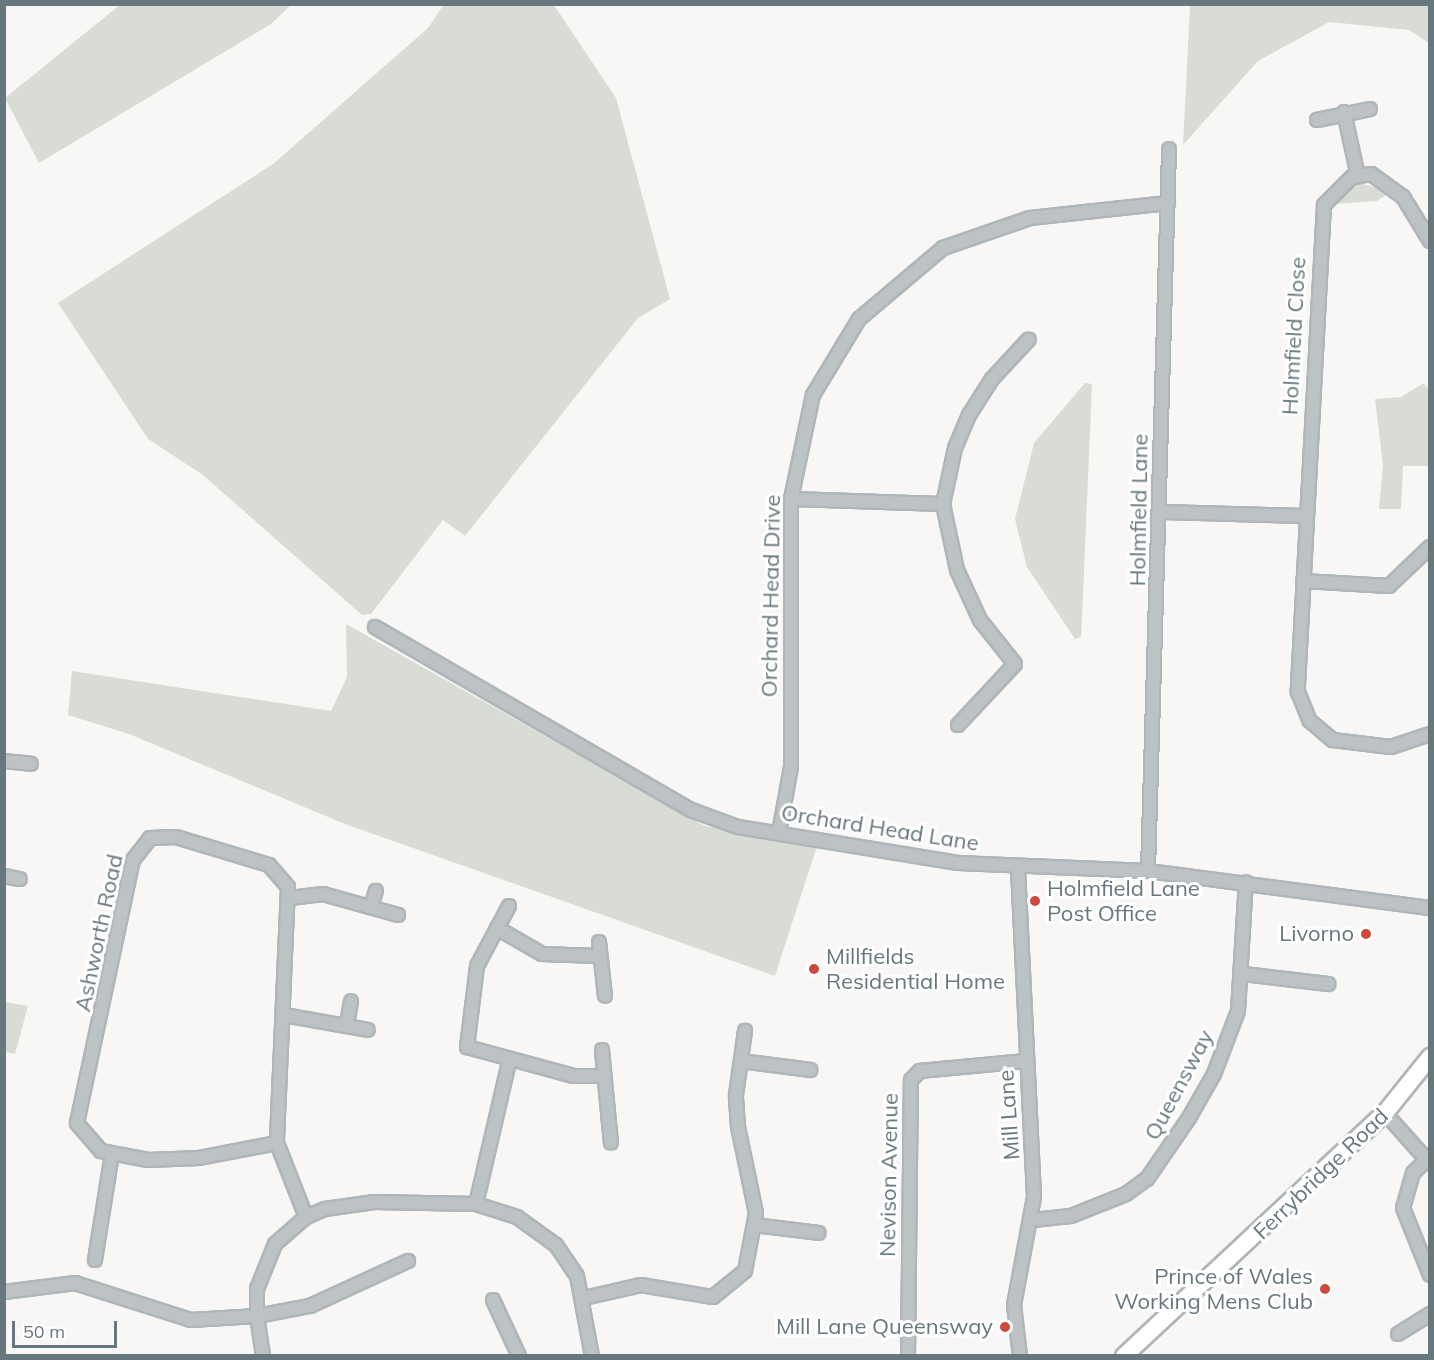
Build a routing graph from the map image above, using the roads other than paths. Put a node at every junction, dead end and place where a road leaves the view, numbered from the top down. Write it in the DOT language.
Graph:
graph roads {
  1 [pos="1370,109"];
  2 [pos="1344,112"];
  3 [pos="1317,120"];
  4 [pos="1169,149"];
  5 [pos="1358,176"];
  6 [pos="1168,203"];
  7 [pos="1430,241"];
  8 [pos="1029,339"];
  9 [pos="791,500"];
  10 [pos="943,504"];
  11 [pos="1160,512"];
  12 [pos="1306,516"];
  13 [pos="1430,547"];
  14 [pos="1303,581"];
  15 [pos="375,627"];
  16 [pos="958,724"];
  17 [pos="1430,734"];
  18 [pos="4,761"];
  19 [pos="31,764"];
  20 [pos="780,833"];
  21 [pos="1018,869"];
  22 [pos="1148,871"];
  23 [pos="4,876"];
  24 [pos="20,879"];
  25 [pos="1246,882"];
  26 [pos="376,891"];
  27 [pos="290,898"];
  28 [pos="509,906"];
  29 [pos="371,907"];
  30 [pos="1430,908"];
  31 [pos="398,915"];
  32 [pos="497,928"];
  33 [pos="599,942"];
  34 [pos="597,956"];
  35 [pos="1243,974"];
  36 [pos="1328,984"];
  37 [pos="605,996"];
  38 [pos="351,1001"];
  39 [pos="284,1015"];
  40 [pos="346,1024"];
  41 [pos="368,1030"];
  42 [pos="745,1031"];
  43 [pos="602,1050"];
  44 [pos="1430,1057"];
  45 [pos="741,1061"];
  46 [pos="1026,1061"];
  47 [pos="509,1062"];
  48 [pos="810,1070"];
  49 [pos="603,1076"];
  50 [pos="1385,1113"];
  51 [pos="277,1143"];
  52 [pos="611,1143"];
  53 [pos="112,1154"];
  54 [pos="1428,1158"];
  55 [pos="476,1204"];
  56 [pos="306,1217"];
  57 [pos="1033,1220"];
  58 [pos="754,1225"];
  59 [pos="819,1233"];
  60 [pos="95,1260"];
  61 [pos="408,1262"];
  62 [pos="1430,1275"];
  63 [pos="4,1292"];
  64 [pos="584,1298"];
  65 [pos="493,1300"];
  66 [pos="1430,1314"];
  67 [pos="257,1317"];
  68 [pos="1398,1334"];
  69 [pos="263,1356"];
  70 [pos="519,1356"];
  71 [pos="592,1356"];
  72 [pos="908,1356"];
  73 [pos="1020,1356"];
  74 [pos="1124,1356"];
  1 -- 2 [label="street"];
  2 -- 3 [label="street"];
  2 -- 5 [label="street"];
  4 -- 6 [label="street, Holmfield Lane"];
  5 -- 7 [label="street"];
  5 -- 12 [label="street, Holmfield Close"];
  6 -- 9 [label="street, Orchard Head Drive"];
  6 -- 11 [label="street, Holmfield Lane"];
  8 -- 10 [label="street"];
  9 -- 10 [label="street"];
  9 -- 20 [label="street, Orchard Head Drive"];
  10 -- 16 [label="street"];
  11 -- 12 [label="street"];
  11 -- 22 [label="street, Holmfield Lane"];
  12 -- 14 [label="street, Holmfield Close"];
  13 -- 14 [label="street"];
  14 -- 17 [label="street, Holmfield Close"];
  15 -- 20 [label="street, Orchard Head Lane"];
  18 -- 19 [label="street"];
  20 -- 21 [label="street, Orchard Head Lane"];
  21 -- 22 [label="street, Orchard Head Lane"];
  21 -- 46 [label="street, Mill Lane"];
  22 -- 25 [label="street, Orchard Head Lane"];
  23 -- 24 [label="street"];
  25 -- 30 [label="street, Orchard Head Lane"];
  25 -- 35 [label="street, Queensway"];
  26 -- 29 [label="street"];
  27 -- 29 [label="street"];
  27 -- 39 [label="street, Ashworth Road"];
  27 -- 53 [label="street, Ashworth Road"];
  28 -- 32 [label="street"];
  29 -- 31 [label="street"];
  32 -- 34 [label="street"];
  32 -- 47 [label="street"];
  33 -- 34 [label="street"];
  34 -- 37 [label="street"];
  35 -- 36 [label="street"];
  35 -- 57 [label="street, Queensway"];
  38 -- 40 [label="street"];
  39 -- 40 [label="street"];
  39 -- 51 [label="street, Ashworth Road"];
  40 -- 41 [label="street"];
  42 -- 45 [label="street"];
  43 -- 49 [label="street"];
  44 -- 50 [label="street, Ferrybridge Road"];
  45 -- 48 [label="street"];
  45 -- 58 [label="street"];
  46 -- 57 [label="street, Mill Lane"];
  46 -- 72 [label="street, Nevison Avenue"];
  47 -- 49 [label="street"];
  47 -- 55 [label="street"];
  49 -- 52 [label="street"];
  50 -- 54 [label="street"];
  50 -- 74 [label="street, Ferrybridge Road"];
  51 -- 53 [label="street, Ashworth Road"];
  51 -- 56 [label="street, Ashworth Road"];
  53 -- 60 [label="street"];
  54 -- 62 [label="street"];
  55 -- 56 [label="street"];
  55 -- 64 [label="street"];
  56 -- 67 [label="street"];
  57 -- 73 [label="street, Mill Lane"];
  58 -- 59 [label="street"];
  58 -- 64 [label="street"];
  61 -- 67 [label="street"];
  63 -- 67 [label="street"];
  64 -- 71 [label="street"];
  65 -- 70 [label="street"];
  66 -- 68 [label="street"];
  67 -- 69 [label="street"];
}
